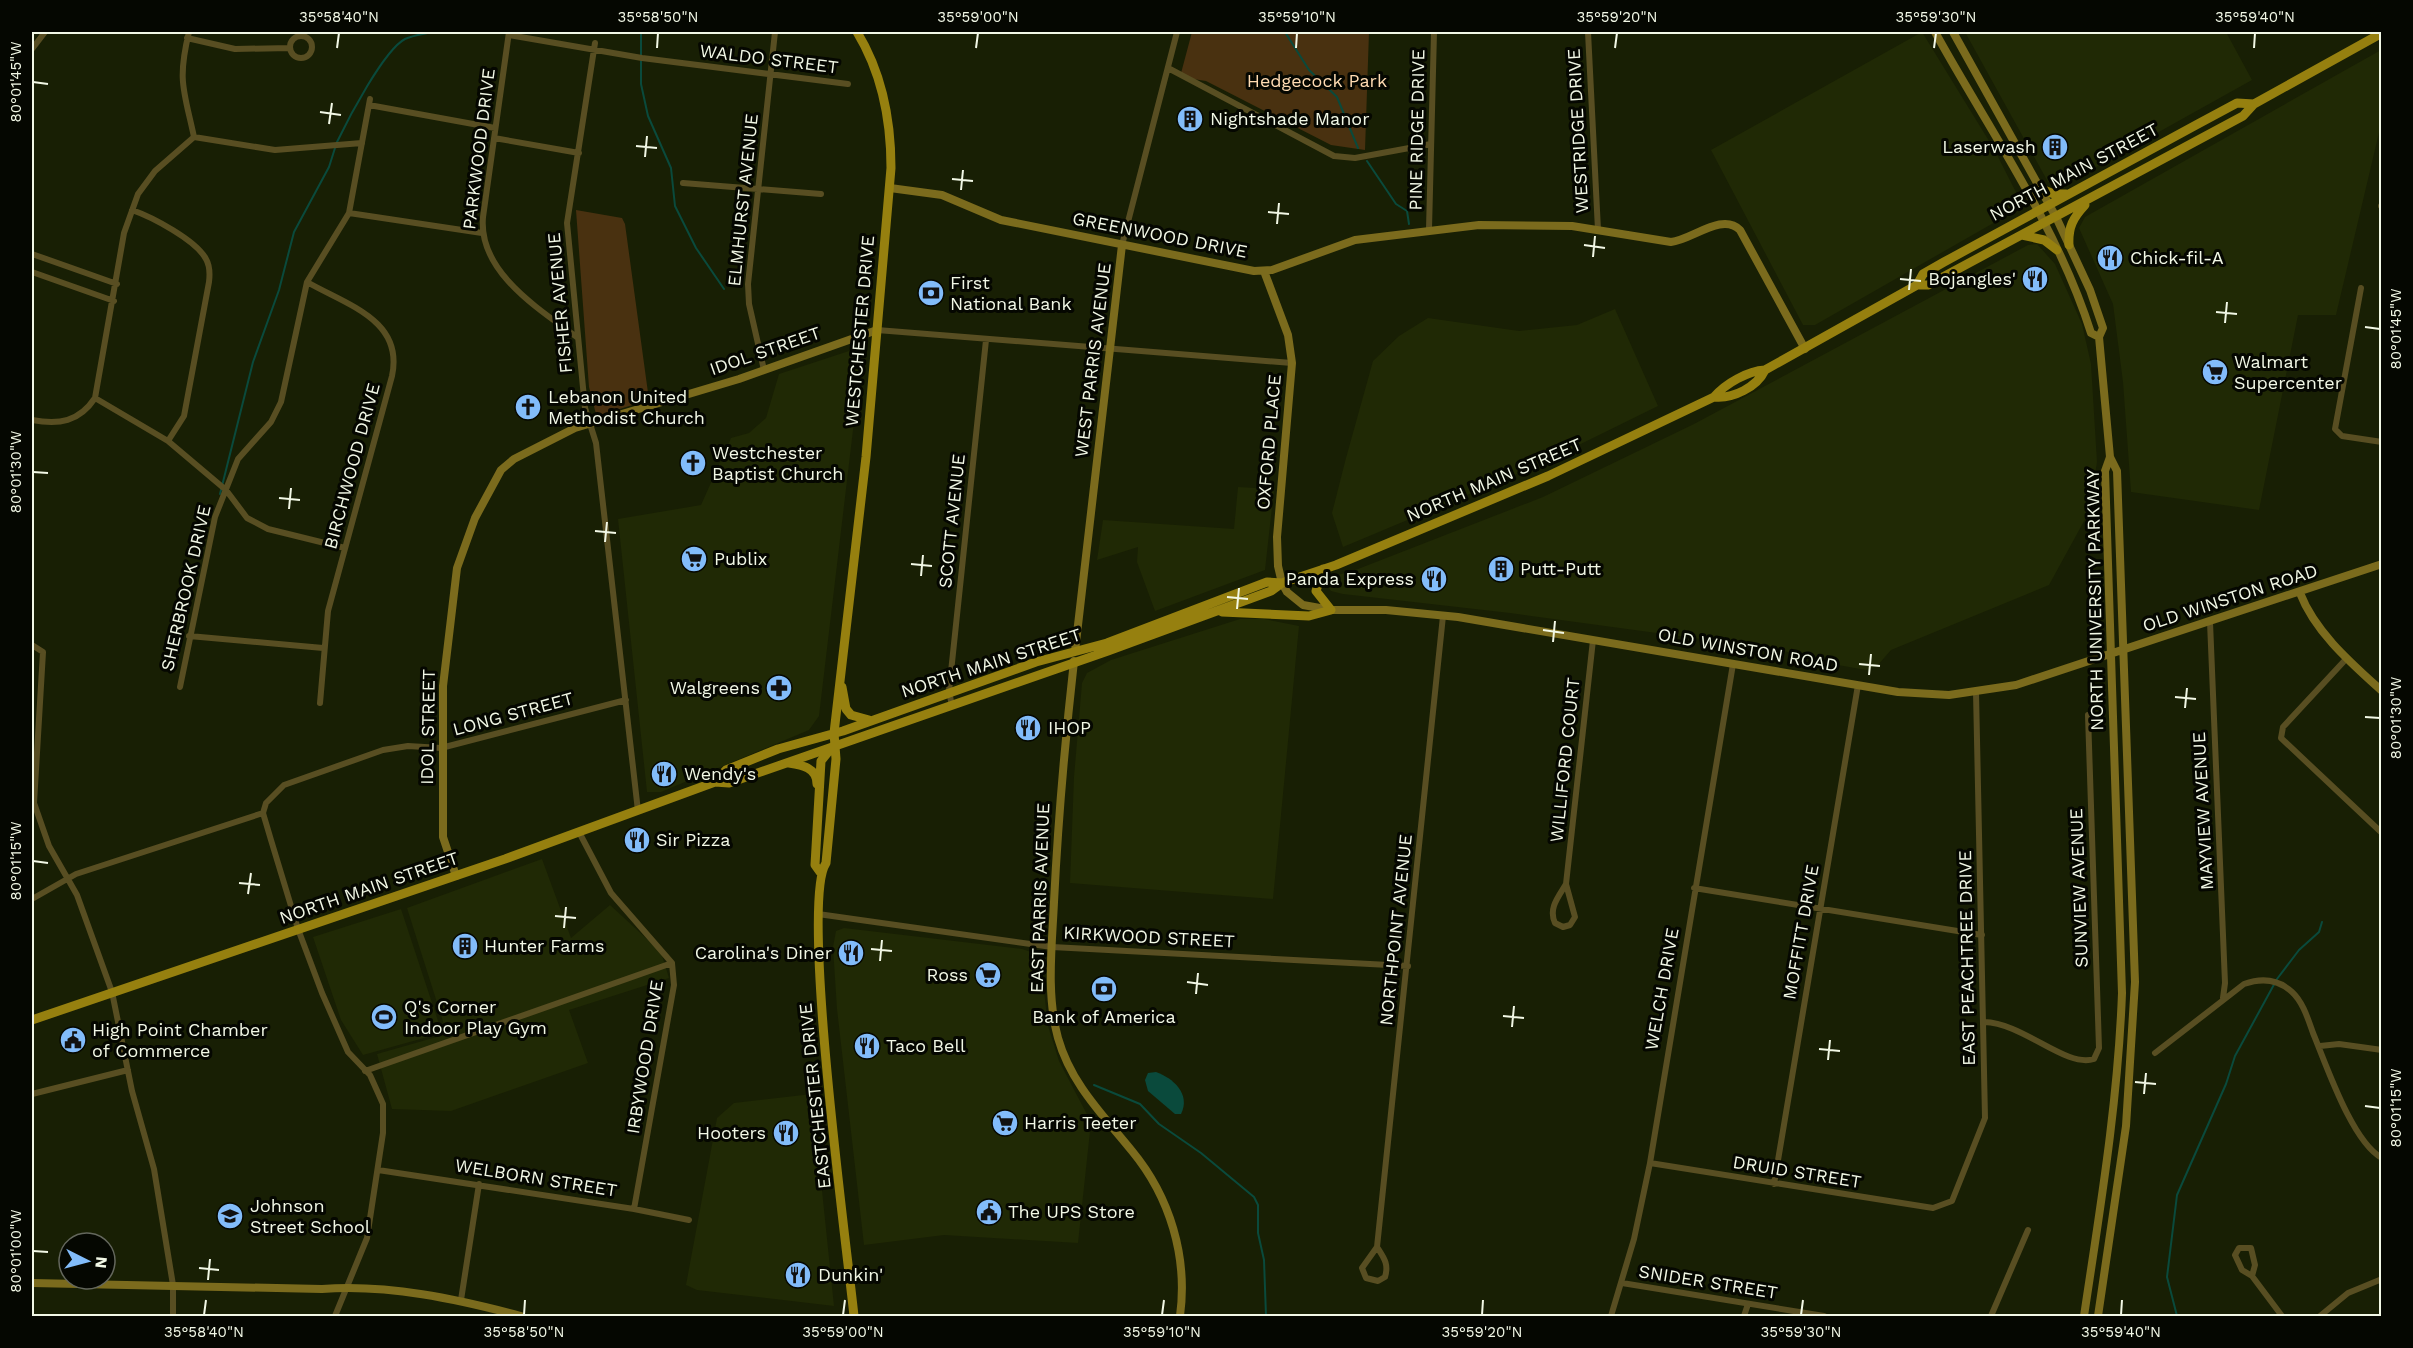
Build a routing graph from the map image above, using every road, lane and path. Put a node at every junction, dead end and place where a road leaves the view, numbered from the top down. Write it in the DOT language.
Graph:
graph roads {
  1 [pos="45,32"];
  2 [pos="775,32"];
  3 [pos="857,32"];
  4 [pos="1177,32"];
  5 [pos="1434,32"];
  6 [pos="1588,32"];
  7 [pos="1935,32"];
  8 [pos="1953,32"];
  9 [pos="509,33"];
  10 [pos="2382,33"];
  11 [pos="188,35"];
  12 [pos="595,47"];
  13 [pos="290,48"];
  14 [pos="32,49"];
  15 [pos="1168,68"];
  16 [pos="771,75"];
  17 [pos="848,84"];
  18 [pos="2254,104"];
  19 [pos="495,128"];
  20 [pos="194,137"];
  21 [pos="494,138"];
  22 [pos="362,143"];
  23 [pos="1431,144"];
  24 [pos="579,153"];
  25 [pos="683,183"];
  26 [pos="759,188"];
  27 [pos="890,188"];
  28 [pos="2041,189"];
  29 [pos="821,194"];
  30 [pos="2068,194"];
  31 [pos="2091,199"];
  32 [pos="2049,204"];
  33 [pos="132,210"];
  34 [pos="2037,210"];
  35 [pos="349,213"];
  36 [pos="2056,217"];
  37 [pos="2044,223"];
  38 [pos="1429,229"];
  39 [pos="1598,230"];
  40 [pos="482,233"];
  41 [pos="2019,235"];
  42 [pos="1122,245"];
  43 [pos="2069,245"];
  44 [pos="2057,250"];
  45 [pos="32,254"];
  46 [pos="1944,262"];
  47 [pos="1264,271"];
  48 [pos="32,272"];
  49 [pos="1943,277"];
  50 [pos="307,282"];
  51 [pos="117,284"];
  52 [pos="1917,285"];
  53 [pos="2361,288"];
  54 [pos="114,301"];
  55 [pos="877,330"];
  56 [pos="2099,337"];
  57 [pos="578,338"];
  58 [pos="986,340"];
  59 [pos="1805,349"];
  60 [pos="1110,350"];
  61 [pos="1292,363"];
  62 [pos="764,370"];
  63 [pos="1761,370"];
  64 [pos="1728,384"];
  65 [pos="1714,396"];
  66 [pos="95,398"];
  67 [pos="1727,398"];
  68 [pos="32,420"];
  69 [pos="589,424"];
  70 [pos="168,441"];
  71 [pos="2382,442"];
  72 [pos="2110,457"];
  73 [pos="226,490"];
  74 [pos="345,548"];
  75 [pos="2382,564"];
  76 [pos="1323,569"];
  77 [pos="1282,583"];
  78 [pos="2300,592"];
  79 [pos="1331,610"];
  80 [pos="1214,611"];
  81 [pos="1443,616"];
  82 [pos="2210,622"];
  83 [pos="189,636"];
  84 [pos="1593,640"];
  85 [pos="33,646"];
  86 [pos="322,648"];
  87 [pos="2124,650"];
  88 [pos="1075,651"];
  89 [pos="2111,654"];
  90 [pos="2347,658"];
  91 [pos="842,661"];
  92 [pos="1074,661"];
  93 [pos="1734,664"];
  94 [pos="1858,685"];
  95 [pos="180,687"];
  96 [pos="950,691"];
  97 [pos="2382,691"];
  98 [pos="1976,692"];
  99 [pos="626,700"];
  100 [pos="320,703"];
  101 [pos="952,706"];
  102 [pos="2088,715"];
  103 [pos="874,719"];
  104 [pos="834,733"];
  105 [pos="833,746"];
  106 [pos="441,748"];
  107 [pos="786,763"];
  108 [pos="715,782"];
  109 [pos="818,804"];
  110 [pos="638,811"];
  111 [pos="263,813"];
  112 [pos="579,832"];
  113 [pos="2382,833"];
  114 [pos="820,872"];
  115 [pos="456,876"];
  116 [pos="69,879"];
  117 [pos="1566,884"];
  118 [pos="1694,888"];
  119 [pos="32,899"];
  120 [pos="1821,908"];
  121 [pos="818,914"];
  122 [pos="298,929"];
  123 [pos="1982,935"];
  124 [pos="1052,946"];
  125 [pos="672,963"];
  126 [pos="1408,966"];
  127 [pos="112,992"];
  128 [pos="2223,998"];
  129 [pos="32,1020"];
  130 [pos="1984,1022"];
  131 [pos="2320,1046"];
  132 [pos="2382,1050"];
  133 [pos="2155,1053"];
  134 [pos="128,1070"];
  135 [pos="365,1071"];
  136 [pos="32,1094"];
  137 [pos="2382,1158"];
  138 [pos="1650,1163"];
  139 [pos="378,1170"];
  140 [pos="479,1184"];
  141 [pos="1774,1184"];
  142 [pos="1939,1208"];
  143 [pos="634,1209"];
  144 [pos="689,1220"];
  145 [pos="2028,1230"];
  146 [pos="1377,1247"];
  147 [pos="2252,1276"];
  148 [pos="2382,1279"];
  149 [pos="32,1283"];
  150 [pos="1622,1283"];
  151 [pos="173,1285"];
  152 [pos="348,1287"];
  153 [pos="461,1300"];
  154 [pos="1748,1304"];
  155 [pos="173,1317"];
  156 [pos="335,1317"];
  157 [pos="521,1317"];
  158 [pos="854,1317"];
  159 [pos="1180,1317"];
  160 [pos="1611,1317"];
  161 [pos="1744,1317"];
  162 [pos="1824,1317"];
  163 [pos="1991,1317"];
  164 [pos="2084,1317"];
  165 [pos="2098,1317"];
  166 [pos="2282,1317"];
  167 [pos="2320,1317"];
  1 -- 14 [label="street"];
  2 -- 16 [label="street, ELMHURST AVENUE"];
  3 -- 27 [label="main road, WESTCHESTER DRIVE"];
  4 -- 15 [label="street, WEST PARRIS AVENUE"];
  5 -- 23 [label="street, PINE RIDGE DRIVE"];
  6 -- 39 [label="street, WESTRIDGE DRIVE"];
  7 -- 34 [label="street"];
  8 -- 28 [label="street"];
  9 -- 12 [label="street, WALDO STREET"];
  9 -- 19 [label="street, PARKWOOD DRIVE"];
  10 -- 18 [label="main road, NORTH MAIN STREET"];
  11 -- 13 [label="street"];
  11 -- 20 [label="street"];
  12 -- 16 [label="street, WALDO STREET"];
  12 -- 24 [label="street, FISHER AVENUE"];
  15 -- 23 [label="street"];
  15 -- 42 [label="street, WEST PARRIS AVENUE"];
  16 -- 17 [label="street, WALDO STREET"];
  16 -- 26 [label="street, ELMHURST AVENUE"];
  18 -- 30 [label="main road, NORTH MAIN STREET"];
  18 -- 31 [label="main road, NORTH MAIN STREET"];
  19 -- 21 [label="street, PARKWOOD DRIVE"];
  19 -- 22 [label="street, SHERBROOK DRIVE"];
  20 -- 22 [label="street"];
  20 -- 33 [label="street"];
  21 -- 24 [label="street"];
  21 -- 40 [label="street, PARKWOOD DRIVE"];
  22 -- 35 [label="street, SHERBROOK DRIVE"];
  23 -- 38 [label="street, PINE RIDGE DRIVE"];
  24 -- 57 [label="street, FISHER AVENUE"];
  25 -- 26 [label="street"];
  26 -- 29 [label="street"];
  26 -- 62 [label="street, ELMHURST AVENUE"];
  27 -- 42 [label="street, GREENWOOD DRIVE"];
  27 -- 55 [label="main road, WESTCHESTER DRIVE"];
  28 -- 30 [label="main road"];
  28 -- 32 [label="street"];
  30 -- 32 [label="main road, NORTH MAIN STREET"];
  31 -- 36 [label="main road, NORTH MAIN STREET"];
  31 -- 43 [label="main road"];
  32 -- 34 [label="main road, NORTH MAIN STREET"];
  32 -- 36 [label="street"];
  33 -- 51 [label="street"];
  33 -- 70 [label="street"];
  34 -- 37 [label="street"];
  34 -- 46 [label="main road, NORTH MAIN STREET"];
  35 -- 40 [label="street"];
  35 -- 50 [label="street, SHERBROOK DRIVE"];
  36 -- 37 [label="main road, NORTH MAIN STREET"];
  36 -- 43 [label="street"];
  37 -- 41 [label="main road, NORTH MAIN STREET"];
  37 -- 44 [label="street"];
  38 -- 39 [label="street, GREENWOOD DRIVE"];
  38 -- 47 [label="street, GREENWOOD DRIVE"];
  39 -- 59 [label="street, GREENWOOD DRIVE"];
  40 -- 57 [label="street, PARKWOOD DRIVE"];
  41 -- 44 [label="main road"];
  41 -- 49 [label="main road, NORTH MAIN STREET"];
  42 -- 47 [label="street, GREENWOOD DRIVE"];
  42 -- 60 [label="street, WEST PARRIS AVENUE"];
  43 -- 56 [label="street"];
  44 -- 56 [label="street"];
  45 -- 51 [label="street"];
  46 -- 49 [label="main road"];
  46 -- 52 [label="main road, NORTH MAIN STREET"];
  47 -- 61 [label="street, OXFORD PLACE"];
  48 -- 54 [label="street"];
  49 -- 52 [label="main road, NORTH MAIN STREET"];
  50 -- 73 [label="street, SHERBROOK DRIVE"];
  50 -- 74 [label="street, BIRCHWOOD DRIVE"];
  51 -- 54 [label="street"];
  52 -- 59 [label="main road, NORTH MAIN STREET"];
  53 -- 71 [label="street"];
  54 -- 66 [label="street"];
  55 -- 58 [label="street, IDOL STREET"];
  55 -- 62 [label="street, IDOL STREET"];
  55 -- 91 [label="main road, WESTCHESTER DRIVE"];
  56 -- 72 [label="street"];
  57 -- 69 [label="street, FISHER AVENUE"];
  58 -- 60 [label="street, IDOL STREET"];
  58 -- 96 [label="street, SCOTT AVENUE"];
  59 -- 63 [label="main road, NORTH MAIN STREET"];
  60 -- 61 [label="street, IDOL STREET"];
  60 -- 88 [label="street, WEST PARRIS AVENUE"];
  61 -- 77 [label="street, OXFORD PLACE"];
  62 -- 69 [label="street, IDOL STREET"];
  63 -- 64 [label="main road, NORTH MAIN STREET"];
  63 -- 67 [label="main road"];
  64 -- 65 [label="main road, NORTH MAIN STREET"];
  64 -- 67 [label="main road"];
  65 -- 67 [label="main road"];
  65 -- 76 [label="main road, NORTH MAIN STREET"];
  66 -- 68 [label="street"];
  66 -- 70 [label="street"];
  69 -- 99 [label="street, FISHER AVENUE"];
  69 -- 106 [label="street, IDOL STREET"];
  70 -- 73 [label="street"];
  72 -- 87 [label="street, NORTH UNIVERSITY PARKWAY"];
  72 -- 89 [label="street, NORTH UNIVERSITY PARKWAY"];
  73 -- 74 [label="street"];
  73 -- 83 [label="street, SHERBROOK DRIVE"];
  74 -- 86 [label="street, BIRCHWOOD DRIVE"];
  75 -- 78 [label="street, OLD WINSTON ROAD"];
  76 -- 77 [label="main road, NORTH MAIN STREET"];
  76 -- 79 [label="main road"];
  77 -- 79 [label="street, OLD WINSTON ROAD"];
  77 -- 80 [label="main road, NORTH MAIN STREET"];
  77 -- 88 [label="main road, NORTH MAIN STREET"];
  78 -- 82 [label="street, OLD WINSTON ROAD"];
  78 -- 90 [label="street"];
  79 -- 80 [label="main road"];
  79 -- 81 [label="street, OLD WINSTON ROAD"];
  80 -- 92 [label="main road, NORTH MAIN STREET"];
  81 -- 84 [label="street, OLD WINSTON ROAD"];
  81 -- 126 [label="street, NORTHPOINT AVENUE"];
  82 -- 87 [label="street, OLD WINSTON ROAD"];
  82 -- 128 [label="street, MAYVIEW AVENUE"];
  83 -- 86 [label="street"];
  83 -- 95 [label="street, SHERBROOK DRIVE"];
  84 -- 93 [label="street, OLD WINSTON ROAD"];
  84 -- 117 [label="street, WILLIFORD COURT"];
  85 -- 116 [label="street"];
  86 -- 100 [label="street, BIRCHWOOD DRIVE"];
  87 -- 89 [label="street, OLD WINSTON ROAD"];
  87 -- 165 [label="street, NORTH UNIVERSITY PARKWAY"];
  88 -- 92 [label="street, WEST PARRIS AVENUE"];
  88 -- 96 [label="main road, NORTH MAIN STREET"];
  89 -- 98 [label="street, OLD WINSTON ROAD"];
  89 -- 164 [label="street, NORTH UNIVERSITY PARKWAY"];
  90 -- 97 [label="street"];
  90 -- 113 [label="street"];
  91 -- 103 [label="main road"];
  91 -- 104 [label="main road, WESTCHESTER DRIVE"];
  92 -- 101 [label="main road, NORTH MAIN STREET"];
  92 -- 124 [label="street, EAST PARRIS AVENUE"];
  93 -- 94 [label="street, OLD WINSTON ROAD"];
  93 -- 118 [label="street, WELCH DRIVE"];
  94 -- 98 [label="street, OLD WINSTON ROAD"];
  94 -- 120 [label="street, MOFFITT DRIVE"];
  96 -- 101 [label="street, SCOTT AVENUE"];
  96 -- 103 [label="main road, NORTH MAIN STREET"];
  98 -- 123 [label="street, EAST PEACHTREE DRIVE"];
  99 -- 106 [label="street, LONG STREET"];
  99 -- 110 [label="street, FISHER AVENUE"];
  101 -- 105 [label="main road, NORTH MAIN STREET"];
  102 -- 130 [label="street, SUNVIEW AVENUE"];
  103 -- 104 [label="main road, NORTH MAIN STREET"];
  104 -- 105 [label="main road, WESTCHESTER DRIVE"];
  104 -- 108 [label="main road, NORTH MAIN STREET"];
  105 -- 107 [label="main road, NORTH MAIN STREET"];
  105 -- 109 [label="main road, EASTCHESTER DRIVE"];
  105 -- 114 [label="main road, EASTCHESTER DRIVE"];
  106 -- 111 [label="street, LONG STREET"];
  106 -- 115 [label="street, IDOL STREET"];
  107 -- 108 [label="main road, NORTH MAIN STREET"];
  107 -- 109 [label="main road"];
  108 -- 110 [label="main road, NORTH MAIN STREET"];
  109 -- 114 [label="main road, EASTCHESTER DRIVE"];
  110 -- 112 [label="main road, NORTH MAIN STREET"];
  111 -- 116 [label="street"];
  111 -- 122 [label="street"];
  112 -- 115 [label="main road, NORTH MAIN STREET"];
  112 -- 125 [label="street, IRBYWOOD DRIVE"];
  114 -- 121 [label="main road, EASTCHESTER DRIVE"];
  115 -- 122 [label="main road, NORTH MAIN STREET"];
  116 -- 119 [label="street"];
  116 -- 127 [label="street"];
  117 -- 117 [label="street, WILLIFORD COURT"];
  118 -- 120 [label="street"];
  118 -- 138 [label="street, WELCH DRIVE"];
  120 -- 123 [label="street"];
  120 -- 141 [label="street, MOFFITT DRIVE"];
  121 -- 124 [label="street, KIRKWOOD STREET"];
  121 -- 158 [label="main road, EASTCHESTER DRIVE"];
  122 -- 127 [label="main road, NORTH MAIN STREET"];
  122 -- 135 [label="street"];
  123 -- 130 [label="street, EAST PEACHTREE DRIVE"];
  124 -- 126 [label="street, KIRKWOOD STREET"];
  124 -- 159 [label="street, EAST PARRIS AVENUE"];
  125 -- 135 [label="street"];
  125 -- 143 [label="street, IRBYWOOD DRIVE"];
  126 -- 146 [label="street, NORTHPOINT AVENUE"];
  127 -- 129 [label="main road, NORTH MAIN STREET"];
  127 -- 134 [label="street"];
  128 -- 131 [label="street"];
  128 -- 133 [label="street"];
  130 -- 142 [label="street, EAST PEACHTREE DRIVE"];
  131 -- 132 [label="street"];
  131 -- 137 [label="street"];
  134 -- 136 [label="street"];
  134 -- 151 [label="street"];
  135 -- 139 [label="street"];
  138 -- 141 [label="street, DRUID STREET"];
  138 -- 150 [label="street, WELCH DRIVE"];
  139 -- 140 [label="street, WELBORN STREET"];
  139 -- 152 [label="street"];
  140 -- 143 [label="street, WELBORN STREET"];
  140 -- 153 [label="street"];
  141 -- 142 [label="street, DRUID STREET"];
  143 -- 144 [label="street, WELBORN STREET"];
  145 -- 163 [label="street"];
  146 -- 146 [label="street, NORTHPOINT AVENUE"];
  147 -- 147 [label="street"];
  147 -- 166 [label="street"];
  148 -- 167 [label="street"];
  149 -- 151 [label="street"];
  150 -- 154 [label="street, SNIDER STREET"];
  150 -- 160 [label="street, WELCH DRIVE"];
  151 -- 152 [label="street"];
  151 -- 155 [label="street"];
  152 -- 153 [label="street"];
  152 -- 156 [label="street"];
  153 -- 157 [label="street"];
  154 -- 161 [label="street"];
  154 -- 162 [label="street, SNIDER STREET"];
}
